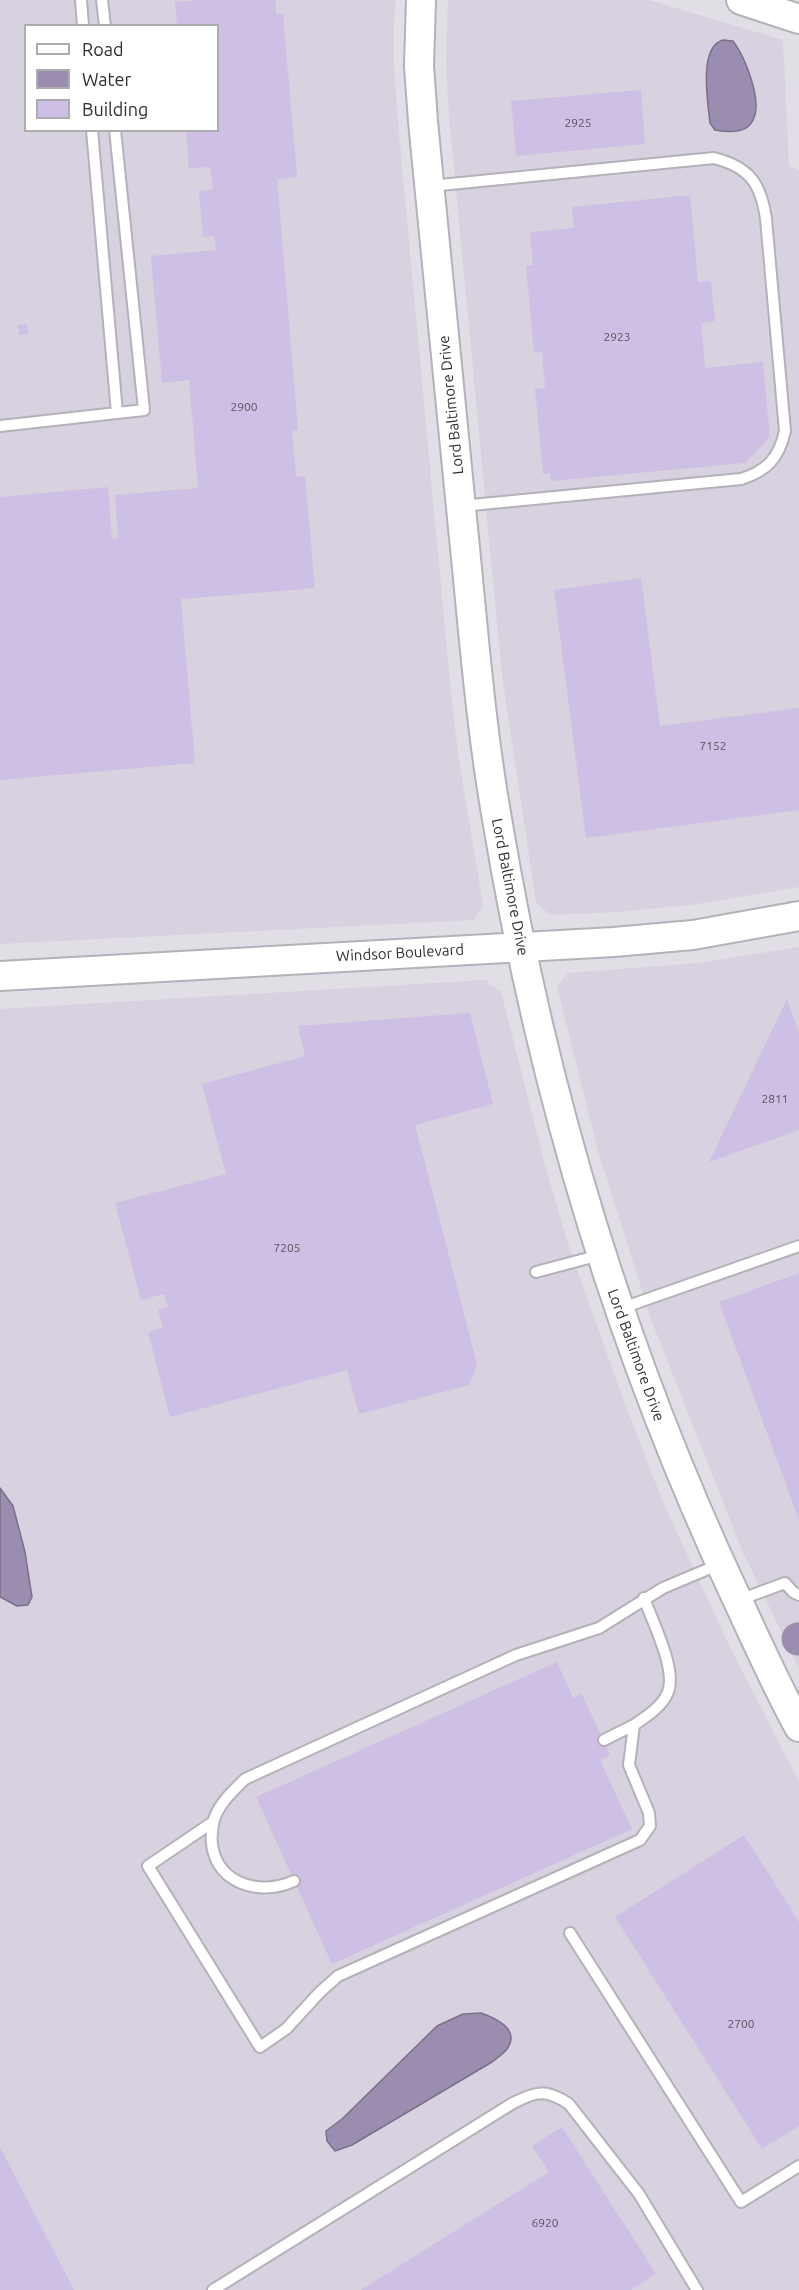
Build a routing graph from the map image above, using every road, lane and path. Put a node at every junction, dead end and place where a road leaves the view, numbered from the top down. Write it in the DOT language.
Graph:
graph roads {
  1 [pos="81,0"];
  2 [pos="102,0"];
  3 [pos="421,0"];
  4 [pos="741,0"];
  5 [pos="799,19"];
  6 [pos="83,24"];
  7 [pos="105,24"];
  8 [pos="92,132"];
  9 [pos="115,132"];
  10 [pos="429,186"];
  11 [pos="117,413"];
  12 [pos="0,426"];
  13 [pos="461,506"];
  14 [pos="799,916"];
  15 [pos="521,946"];
  16 [pos="0,976"];
  17 [pos="799,1246"];
  18 [pos="601,1255"];
  19 [pos="536,1272"];
  20 [pos="619,1310"];
  21 [pos="720,1564"];
  22 [pos="799,1595"];
  23 [pos="644,1598"];
  24 [pos="737,1601"];
  25 [pos="634,1725"];
  26 [pos="799,1727"];
  27 [pos="604,1740"];
  28 [pos="213,1822"];
  29 [pos="294,1881"];
  30 [pos="570,1933"];
  31 [pos="799,2166"];
  32 [pos="213,2290"];
  33 [pos="697,2290"];
  1 -- 6 [label="lane"];
  2 -- 7 [label="lane"];
  3 -- 10 [label="main road, Lord Baltimore Drive"];
  4 -- 5 [label="main road"];
  8 -- 11 [label="lane"];
  9 -- 11 [label="lane"];
  10 -- 13 [label="main road, Lord Baltimore Drive"];
  10 -- 13 [label="lane"];
  11 -- 12 [label="lane"];
  13 -- 15 [label="main road, Lord Baltimore Drive"];
  14 -- 15 [label="main road, Windsor Boulevard"];
  15 -- 16 [label="main road, Windsor Boulevard"];
  15 -- 18 [label="main road, Lord Baltimore Drive"];
  17 -- 20 [label="lane"];
  18 -- 19 [label="lane"];
  18 -- 20 [label="main road, Lord Baltimore Drive"];
  20 -- 21 [label="main road, Lord Baltimore Drive"];
  21 -- 23 [label="lane"];
  21 -- 24 [label="main road, Lord Baltimore Drive"];
  22 -- 24 [label="lane"];
  23 -- 25 [label="lane"];
  23 -- 28 [label="lane"];
  24 -- 26 [label="main road, Lord Baltimore Drive"];
  25 -- 27 [label="lane"];
  25 -- 28 [label="lane"];
  28 -- 29 [label="lane"];
  30 -- 31 [label="lane"];
  32 -- 33 [label="lane"];
}
